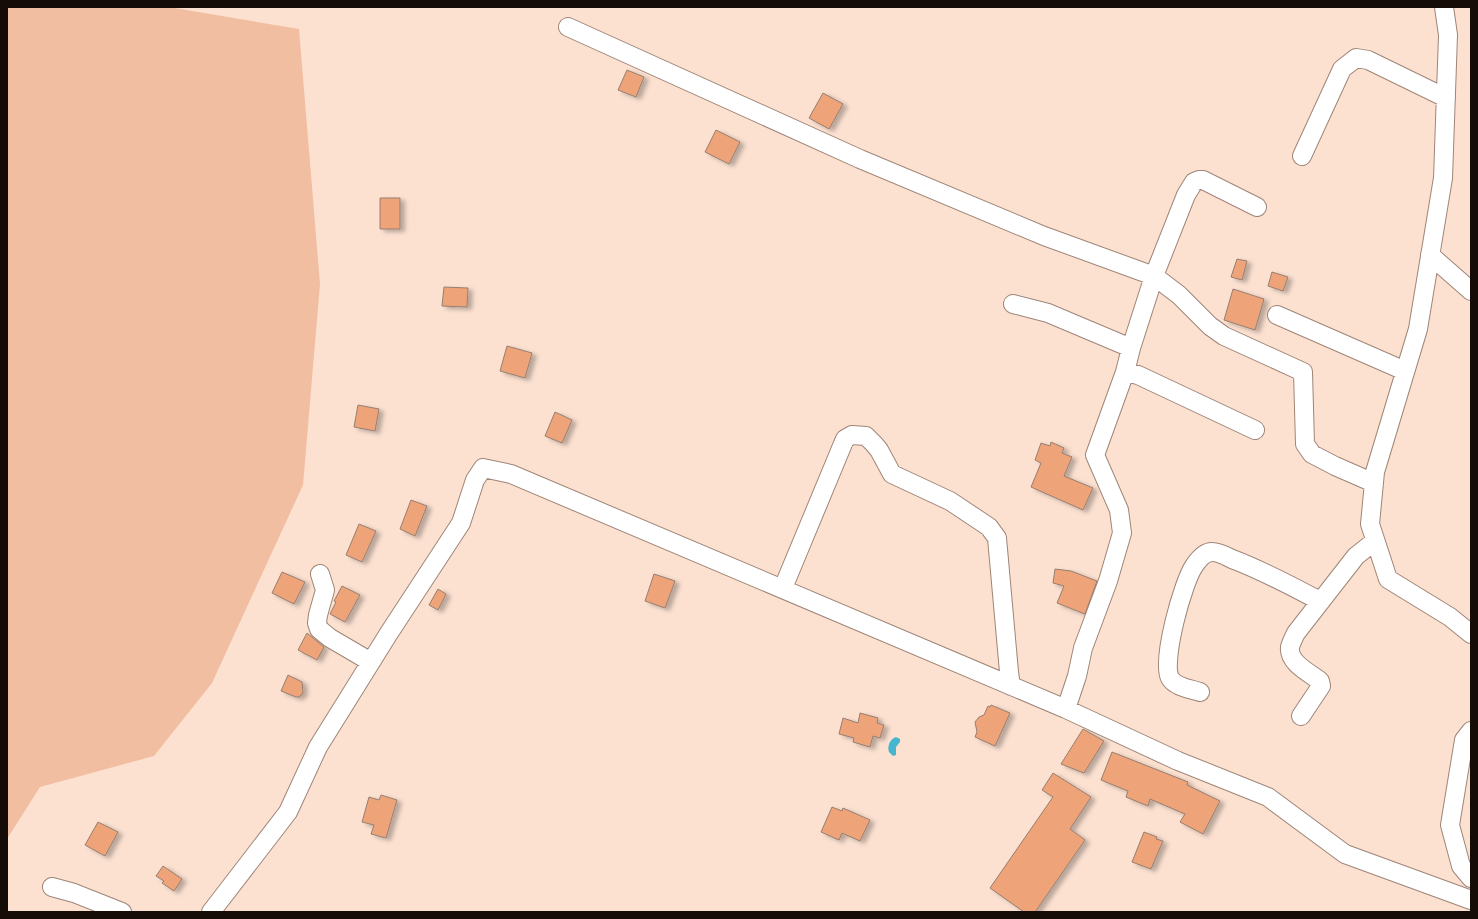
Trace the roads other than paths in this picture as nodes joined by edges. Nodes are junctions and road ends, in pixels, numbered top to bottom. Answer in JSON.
{"nodes":[{"id":1,"x":1444,"y":7,"type":"edge"},
{"id":2,"x":568,"y":27,"type":"dead end"},
{"id":3,"x":1446,"y":98,"type":"junction"},
{"id":4,"x":1302,"y":156,"type":"dead end"},
{"id":5,"x":1257,"y":207,"type":"dead end"},
{"id":6,"x":1430,"y":254,"type":"junction"},
{"id":7,"x":1154,"y":276,"type":"junction"},
{"id":8,"x":1471,"y":291,"type":"edge"},
{"id":9,"x":1013,"y":304,"type":"dead end"},
{"id":10,"x":1277,"y":315,"type":"dead end"},
{"id":11,"x":1131,"y":348,"type":"junction"},
{"id":12,"x":1405,"y":371,"type":"junction"},
{"id":13,"x":1125,"y":372,"type":"junction"},
{"id":14,"x":1255,"y":430,"type":"dead end"},
{"id":15,"x":1374,"y":483,"type":"junction"},
{"id":16,"x":1376,"y":541,"type":"junction"},
{"id":17,"x":320,"y":574,"type":"dead end"},
{"id":18,"x":783,"y":588,"type":"junction"},
{"id":19,"x":1320,"y":601,"type":"junction"},
{"id":20,"x":1468,"y":626,"type":"edge"},
{"id":21,"x":371,"y":662,"type":"junction"},
{"id":22,"x":1011,"y":686,"type":"junction"},
{"id":23,"x":1200,"y":692,"type":"dead end"},
{"id":24,"x":1066,"y":709,"type":"junction"},
{"id":25,"x":1301,"y":716,"type":"dead end"},
{"id":26,"x":1471,"y":731,"type":"edge"},
{"id":27,"x":1471,"y":878,"type":"edge"},
{"id":28,"x":52,"y":887,"type":"dead end"},
{"id":29,"x":1471,"y":900,"type":"edge"},
{"id":30,"x":122,"y":912,"type":"edge"},
{"id":31,"x":211,"y":912,"type":"edge"}],
"edges":[{"from":1,"to":3,"type":"street"},
{"from":2,"to":7,"type":"street"},
{"from":3,"to":4,"type":"street"},
{"from":3,"to":6,"type":"street"},
{"from":5,"to":7,"type":"street"},
{"from":6,"to":8,"type":"street"},
{"from":6,"to":12,"type":"street"},
{"from":7,"to":11,"type":"street"},
{"from":7,"to":15,"type":"street"},
{"from":9,"to":11,"type":"street"},
{"from":10,"to":12,"type":"street"},
{"from":11,"to":13,"type":"street"},
{"from":12,"to":15,"type":"street"},
{"from":13,"to":14,"type":"street"},
{"from":13,"to":24,"type":"street"},
{"from":15,"to":16,"type":"street"},
{"from":16,"to":19,"type":"street"},
{"from":16,"to":20,"type":"street"},
{"from":17,"to":21,"type":"street"},
{"from":18,"to":21,"type":"street"},
{"from":18,"to":22,"type":"street"},
{"from":18,"to":22,"type":"street"},
{"from":19,"to":23,"type":"street"},
{"from":19,"to":25,"type":"street"},
{"from":21,"to":31,"type":"street"},
{"from":22,"to":24,"type":"street"},
{"from":24,"to":29,"type":"street"},
{"from":26,"to":27,"type":"street"},
{"from":28,"to":30,"type":"street"}]}
